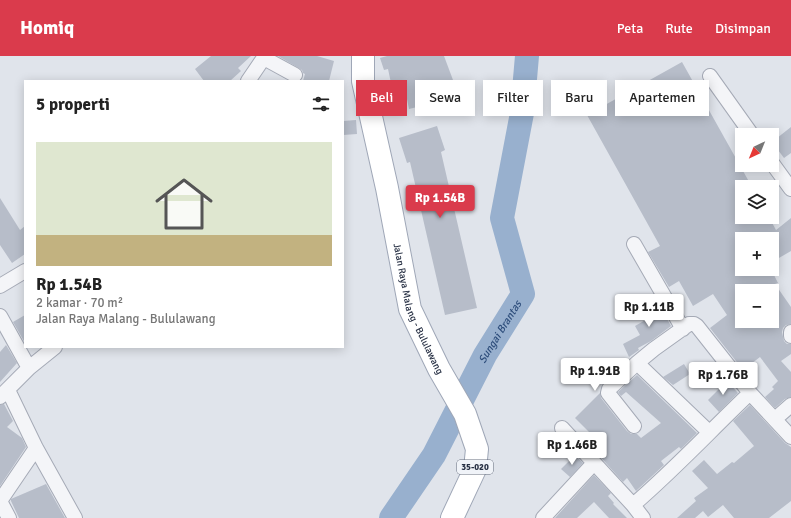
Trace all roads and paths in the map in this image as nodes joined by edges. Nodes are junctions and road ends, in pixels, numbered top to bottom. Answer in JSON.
{"nodes":[{"id":1,"x":363,"y":56,"type":"edge"},
{"id":2,"x":265,"y":57,"type":"edge"},
{"id":3,"x":296,"y":75,"type":"dead end"},
{"id":4,"x":710,"y":76,"type":"dead end"},
{"id":5,"x":249,"y":80,"type":"edge"},
{"id":6,"x":747,"y":128,"type":"edge"},
{"id":7,"x":779,"y":172,"type":"edge"},
{"id":8,"x":791,"y":189,"type":"edge"},
{"id":9,"x":634,"y":244,"type":"dead end"},
{"id":10,"x":24,"y":272,"type":"edge"},
{"id":11,"x":0,"y":286,"type":"edge"},
{"id":12,"x":0,"y":316,"type":"edge"},
{"id":13,"x":682,"y":329,"type":"junction"},
{"id":14,"x":791,"y":332,"type":"edge"},
{"id":15,"x":791,"y":336,"type":"edge"},
{"id":16,"x":54,"y":348,"type":"edge"},
{"id":17,"x":637,"y":363,"type":"junction"},
{"id":18,"x":29,"y":368,"type":"junction"},
{"id":19,"x":4,"y":393,"type":"edge"},
{"id":20,"x":750,"y":393,"type":"junction"},
{"id":21,"x":791,"y":405,"type":"edge"},
{"id":22,"x":775,"y":419,"type":"junction"},
{"id":23,"x":634,"y":426,"type":"dead end"},
{"id":24,"x":562,"y":428,"type":"dead end"},
{"id":25,"x":709,"y":432,"type":"junction"},
{"id":26,"x":791,"y":437,"type":"edge"},
{"id":27,"x":36,"y":448,"type":"junction"},
{"id":28,"x":594,"y":463,"type":"junction"},
{"id":29,"x":633,"y":505,"type":"junction"},
{"id":30,"x":9,"y":518,"type":"edge"},
{"id":31,"x":74,"y":518,"type":"edge"},
{"id":32,"x":452,"y":518,"type":"edge"},
{"id":33,"x":544,"y":518,"type":"edge"},
{"id":34,"x":643,"y":518,"type":"edge"}],
"edges":[{"from":1,"to":32,"type":"main road","name":"Jalan Raya Malang - Bululawang","number":"35-020"},
{"from":2,"to":3,"type":"street"},
{"from":2,"to":5,"type":"street"},
{"from":4,"to":6,"type":"street"},
{"from":7,"to":8,"type":"street"},
{"from":9,"to":13,"type":"street"},
{"from":10,"to":11,"type":"street"},
{"from":12,"to":18,"type":"street"},
{"from":13,"to":17,"type":"street"},
{"from":13,"to":20,"type":"street"},
{"from":14,"to":15,"type":"street"},
{"from":16,"to":18,"type":"street"},
{"from":17,"to":23,"type":"street"},
{"from":17,"to":25,"type":"street"},
{"from":18,"to":19,"type":"street"},
{"from":19,"to":27,"type":"street"},
{"from":20,"to":22,"type":"street"},
{"from":20,"to":25,"type":"street"},
{"from":21,"to":22,"type":"street"},
{"from":22,"to":26,"type":"street"},
{"from":24,"to":28,"type":"street"},
{"from":25,"to":29,"type":"street"},
{"from":27,"to":30,"type":"street"},
{"from":27,"to":31,"type":"street"},
{"from":28,"to":29,"type":"street"},
{"from":28,"to":33,"type":"street"},
{"from":29,"to":34,"type":"street"}]}
